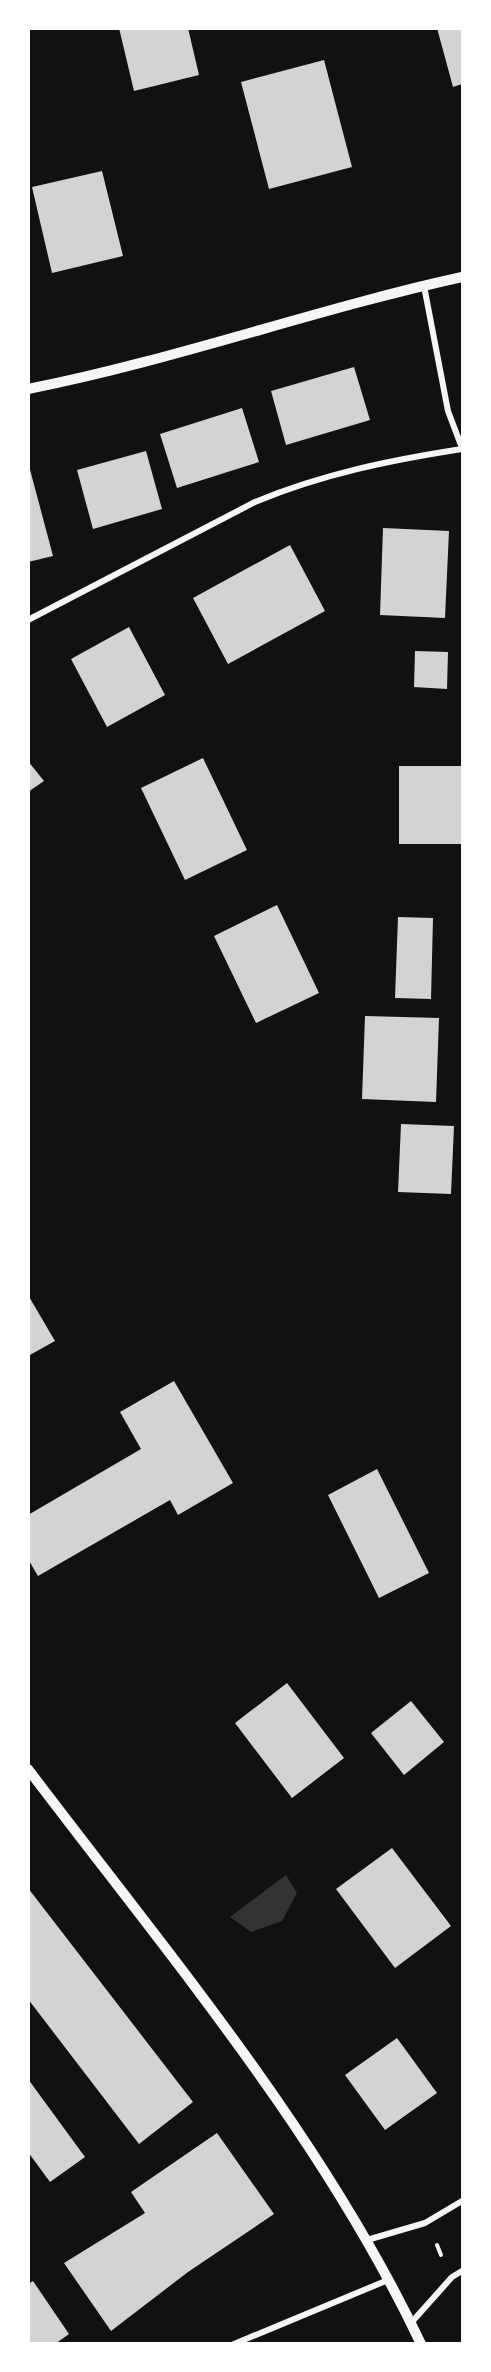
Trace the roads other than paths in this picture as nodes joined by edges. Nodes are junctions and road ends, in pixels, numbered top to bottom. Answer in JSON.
{"nodes":[{"id":1,"x":462,"y":277,"type":"edge"},
{"id":2,"x":424,"y":285,"type":"junction"},
{"id":3,"x":28,"y":389,"type":"edge"},
{"id":4,"x":462,"y":449,"type":"edge"},
{"id":5,"x":28,"y":620,"type":"edge"},
{"id":6,"x":28,"y":1769,"type":"edge"},
{"id":7,"x":462,"y":2201,"type":"edge"},
{"id":8,"x":367,"y":2240,"type":"junction"},
{"id":9,"x":462,"y":2271,"type":"edge"},
{"id":10,"x":388,"y":2280,"type":"junction"},
{"id":11,"x":411,"y":2323,"type":"junction"},
{"id":12,"x":234,"y":2343,"type":"edge"},
{"id":13,"x":421,"y":2343,"type":"edge"}],
"edges":[{"from":1,"to":2,"type":"street"},
{"from":2,"to":3,"type":"street"},
{"from":2,"to":4,"type":"street"},
{"from":4,"to":5,"type":"street"},
{"from":6,"to":8,"type":"street"},
{"from":7,"to":8,"type":"street"},
{"from":8,"to":10,"type":"street"},
{"from":9,"to":11,"type":"street"},
{"from":10,"to":11,"type":"street"},
{"from":10,"to":12,"type":"street"},
{"from":11,"to":13,"type":"street"}]}
